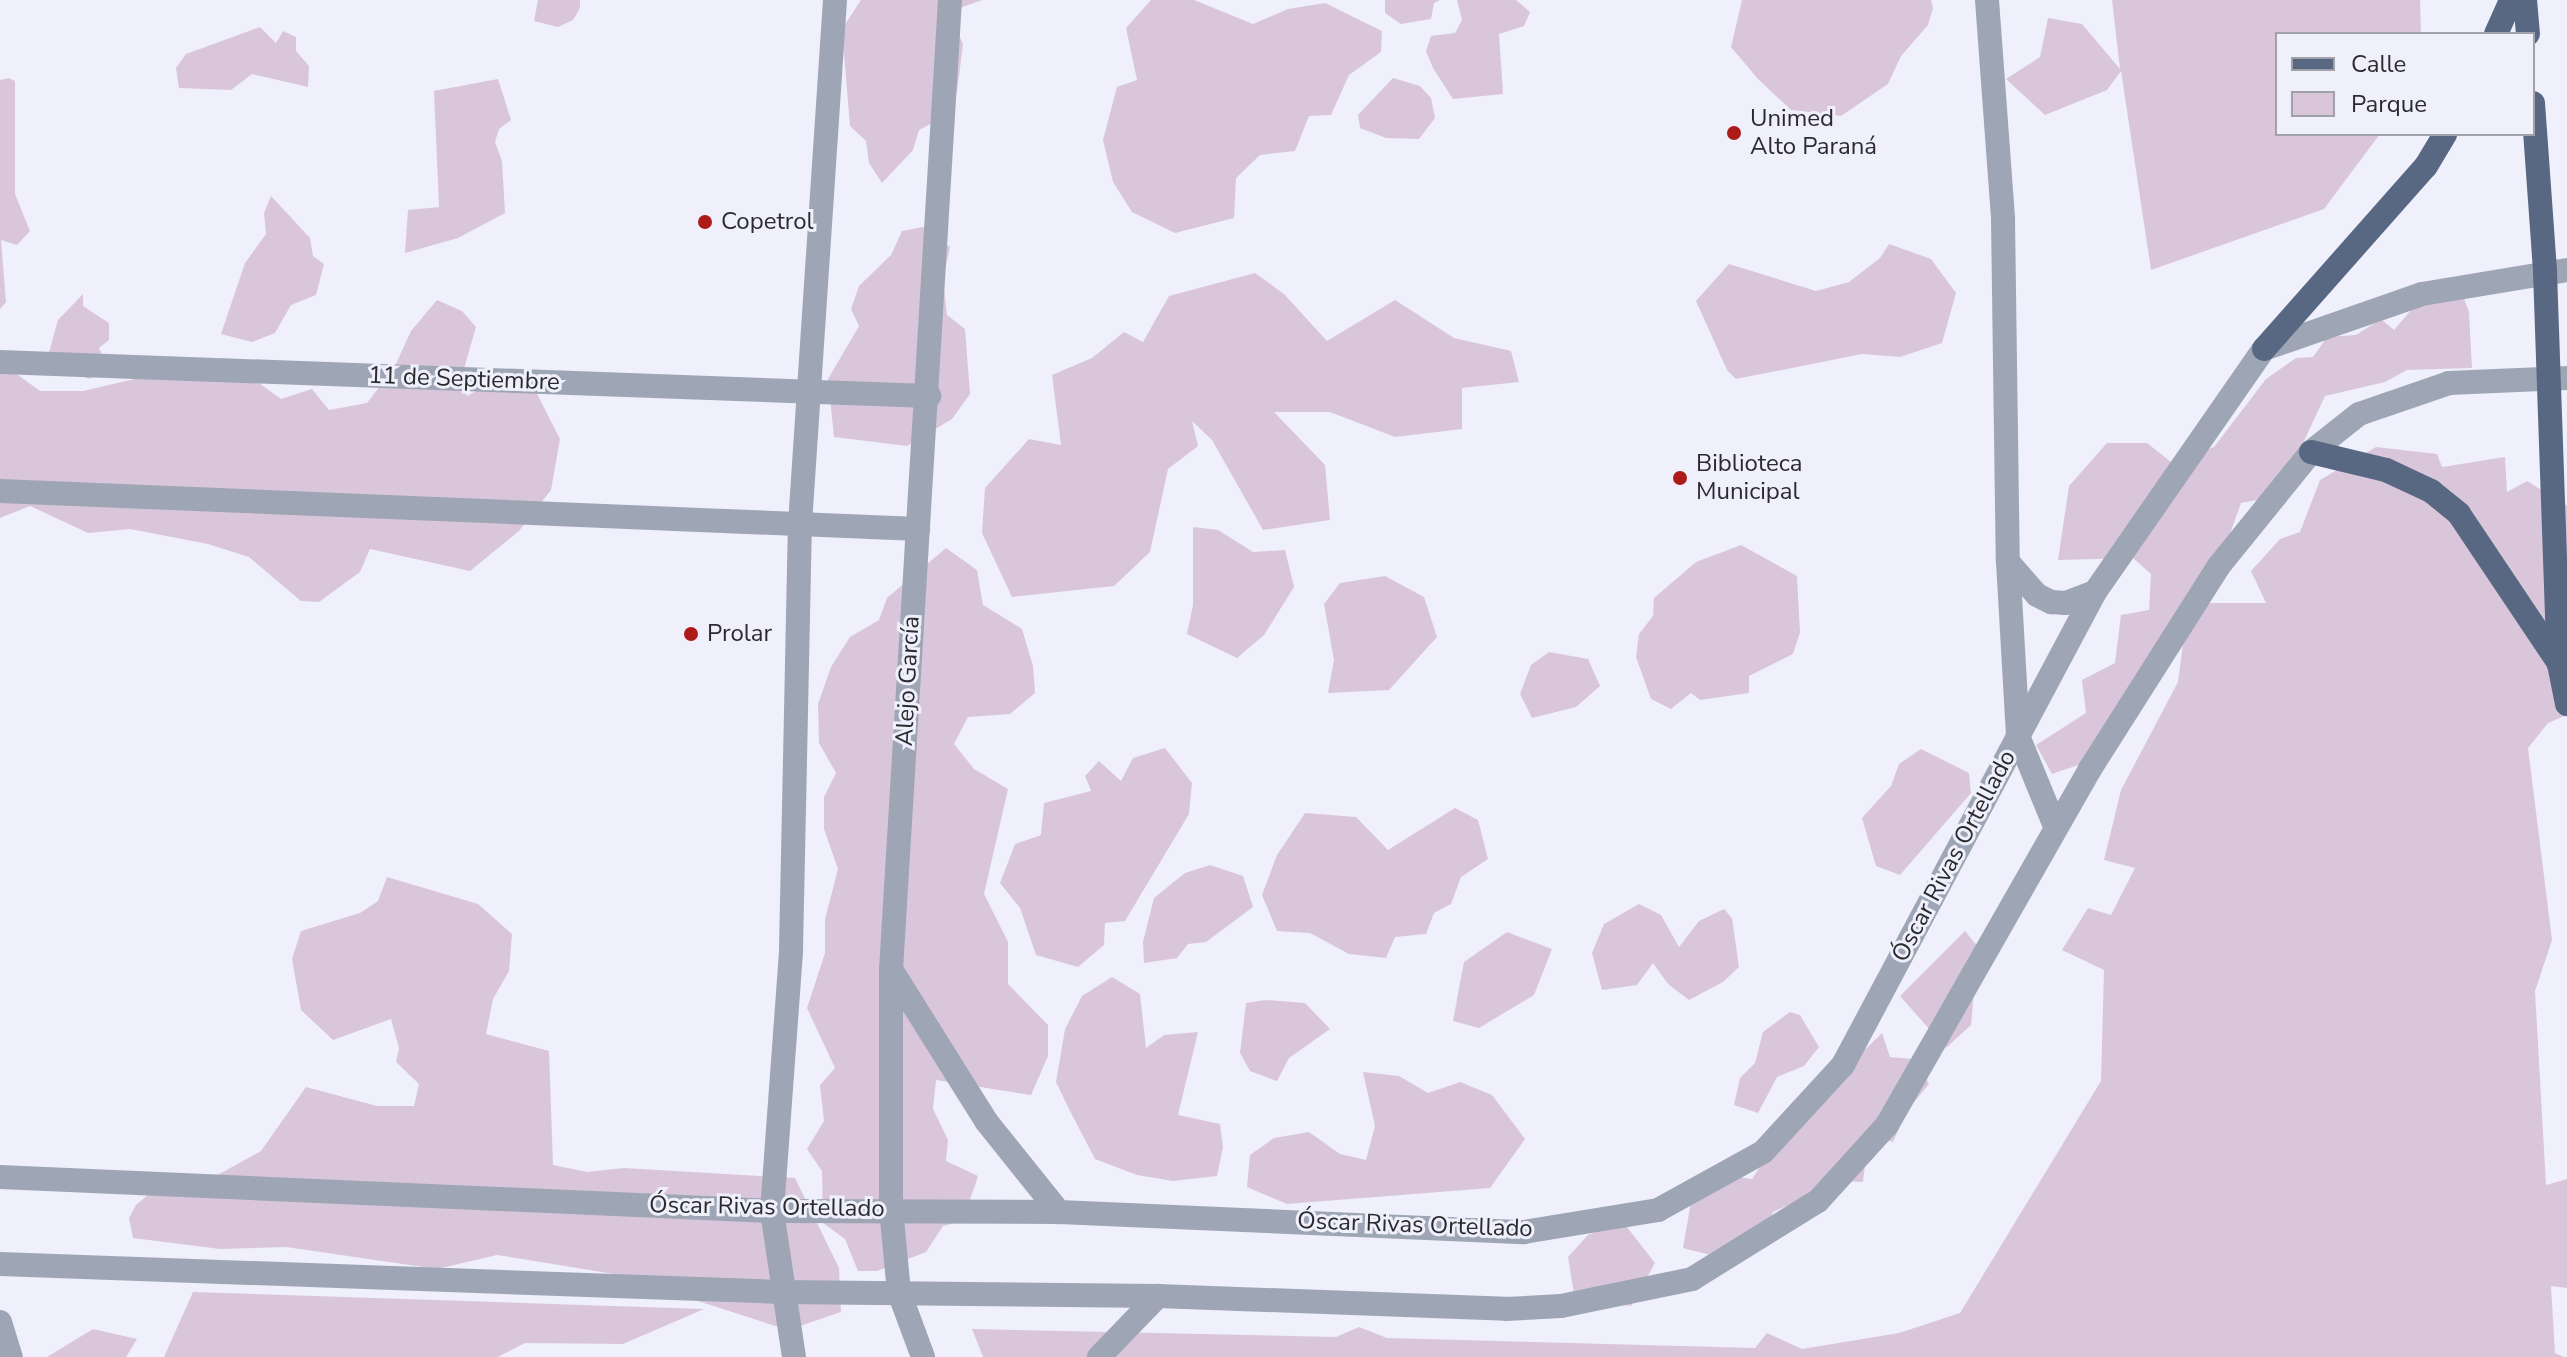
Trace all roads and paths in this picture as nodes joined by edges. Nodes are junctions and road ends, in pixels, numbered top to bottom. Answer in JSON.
{"nodes":[{"id":1,"x":835,"y":0,"type":"edge"},
{"id":2,"x":950,"y":0,"type":"edge"},
{"id":3,"x":1987,"y":0,"type":"edge"},
{"id":4,"x":2511,"y":0,"type":"edge"},
{"id":5,"x":2525,"y":0,"type":"edge"},
{"id":6,"x":2497,"y":32,"type":"edge"},
{"id":7,"x":2528,"y":32,"type":"edge"},
{"id":8,"x":2535,"y":118,"type":"edge"},
{"id":9,"x":2444,"y":136,"type":"edge"},
{"id":10,"x":2556,"y":271,"type":"edge"},
{"id":11,"x":2264,"y":349,"type":"junction"},
{"id":12,"x":0,"y":362,"type":"edge"},
{"id":13,"x":2557,"y":378,"type":"edge"},
{"id":14,"x":808,"y":391,"type":"junction"},
{"id":15,"x":929,"y":396,"type":"junction"},
{"id":16,"x":2311,"y":452,"type":"junction"},
{"id":17,"x":0,"y":491,"type":"edge"},
{"id":18,"x":800,"y":524,"type":"junction"},
{"id":19,"x":918,"y":529,"type":"junction"},
{"id":20,"x":2008,"y":562,"type":"junction"},
{"id":21,"x":2095,"y":592,"type":"junction"},
{"id":22,"x":2559,"y":664,"type":"junction"},
{"id":23,"x":2567,"y":704,"type":"edge"},
{"id":24,"x":2018,"y":736,"type":"junction"},
{"id":25,"x":2055,"y":826,"type":"junction"},
{"id":26,"x":891,"y":970,"type":"junction"},
{"id":27,"x":0,"y":1177,"type":"edge"},
{"id":28,"x":891,"y":1209,"type":"junction"},
{"id":29,"x":772,"y":1211,"type":"junction"},
{"id":30,"x":1059,"y":1212,"type":"junction"},
{"id":31,"x":0,"y":1264,"type":"edge"},
{"id":32,"x":781,"y":1292,"type":"junction"},
{"id":33,"x":899,"y":1292,"type":"junction"},
{"id":34,"x":1158,"y":1296,"type":"junction"},
{"id":35,"x":0,"y":1322,"type":"edge"},
{"id":36,"x":11,"y":1357,"type":"edge"},
{"id":37,"x":794,"y":1357,"type":"edge"},
{"id":38,"x":923,"y":1357,"type":"edge"},
{"id":39,"x":1099,"y":1357,"type":"edge"}],
"edges":[{"from":1,"to":14,"type":"street"},
{"from":2,"to":15,"type":"street","name":"Alejo García"},
{"from":3,"to":20,"type":"street"},
{"from":4,"to":6,"type":"main road"},
{"from":5,"to":7,"type":"main road"},
{"from":8,"to":10,"type":"main road"},
{"from":9,"to":11,"type":"main road"},
{"from":10,"to":11,"type":"street"},
{"from":10,"to":13,"type":"main road"},
{"from":11,"to":21,"type":"street","name":"Óscar Rivas Ortellado"},
{"from":12,"to":14,"type":"street","name":"11 de Septiembre"},
{"from":13,"to":16,"type":"street"},
{"from":13,"to":22,"type":"main road"},
{"from":14,"to":15,"type":"street","name":"11 de Septiembre"},
{"from":14,"to":18,"type":"street"},
{"from":15,"to":19,"type":"street","name":"Alejo García"},
{"from":16,"to":22,"type":"main road"},
{"from":16,"to":25,"type":"street"},
{"from":17,"to":18,"type":"street"},
{"from":18,"to":19,"type":"street"},
{"from":18,"to":29,"type":"street"},
{"from":19,"to":26,"type":"street","name":"Alejo García"},
{"from":20,"to":21,"type":"street"},
{"from":20,"to":24,"type":"street"},
{"from":21,"to":24,"type":"street","name":"Óscar Rivas Ortellado"},
{"from":22,"to":23,"type":"main road"},
{"from":24,"to":25,"type":"street"},
{"from":24,"to":30,"type":"street","name":"Óscar Rivas Ortellado"},
{"from":25,"to":34,"type":"street"},
{"from":26,"to":28,"type":"street","name":"Alejo García"},
{"from":26,"to":30,"type":"street"},
{"from":27,"to":29,"type":"street","name":"Óscar Rivas Ortellado"},
{"from":28,"to":29,"type":"street","name":"Óscar Rivas Ortellado"},
{"from":28,"to":30,"type":"street","name":"Óscar Rivas Ortellado"},
{"from":28,"to":33,"type":"street","name":"Alejo García"},
{"from":29,"to":32,"type":"street"},
{"from":31,"to":32,"type":"street"},
{"from":32,"to":33,"type":"street"},
{"from":32,"to":37,"type":"street"},
{"from":33,"to":34,"type":"street"},
{"from":33,"to":38,"type":"street","name":"Alejo García"},
{"from":34,"to":39,"type":"street"},
{"from":35,"to":36,"type":"street"}]}
